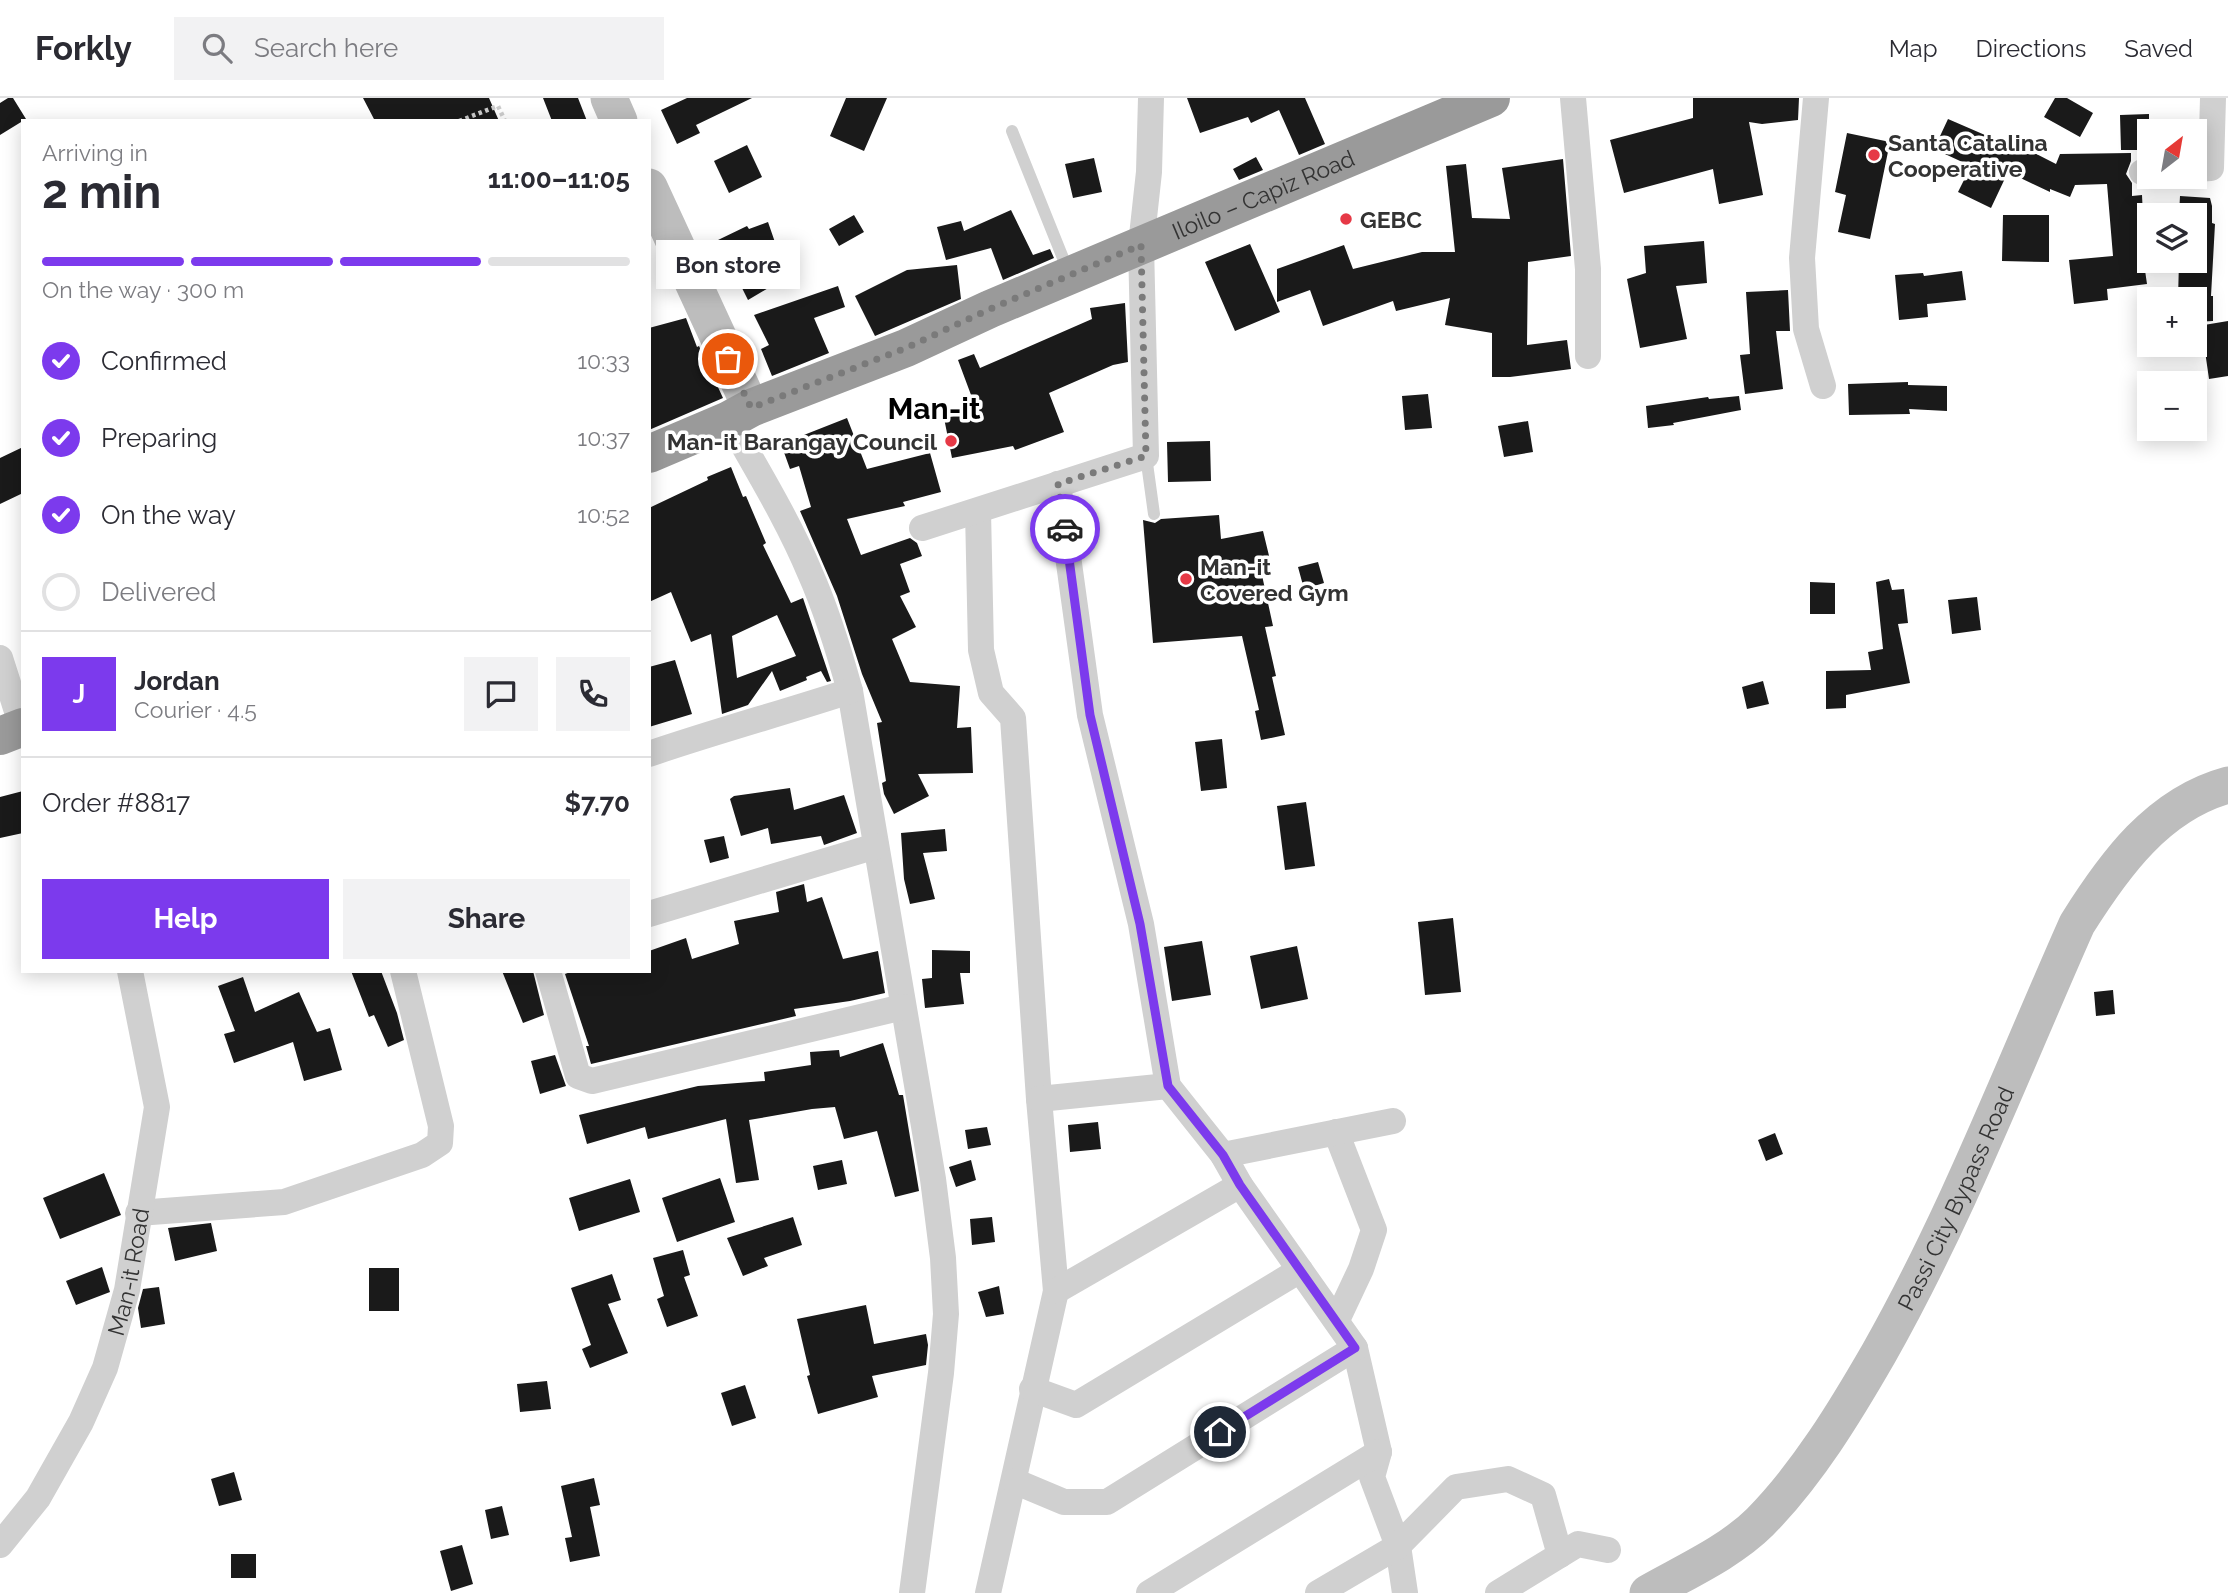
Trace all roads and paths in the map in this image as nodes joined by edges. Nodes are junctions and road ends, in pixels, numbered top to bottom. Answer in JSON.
{"nodes":[{"id":1,"x":609,"y":98,"type":"edge"},
{"id":2,"x":1151,"y":98,"type":"edge"},
{"id":3,"x":1490,"y":98,"type":"edge"},
{"id":4,"x":1573,"y":98,"type":"edge"},
{"id":5,"x":1816,"y":98,"type":"edge"},
{"id":6,"x":2213,"y":98,"type":"edge"},
{"id":7,"x":464,"y":119,"type":"edge"},
{"id":8,"x":504,"y":119,"type":"edge"},
{"id":9,"x":618,"y":119,"type":"edge"},
{"id":10,"x":1012,"y":131,"type":"dead end"},
{"id":11,"x":2207,"y":168,"type":"edge"},
{"id":12,"x":651,"y":192,"type":"edge"},
{"id":13,"x":1141,"y":245,"type":"junction"},
{"id":14,"x":1071,"y":276,"type":"junction"},
{"id":15,"x":1588,"y":356,"type":"dead end"},
{"id":16,"x":1823,"y":386,"type":"dead end"},
{"id":17,"x":740,"y":414,"type":"junction"},
{"id":18,"x":651,"y":453,"type":"edge"},
{"id":19,"x":1146,"y":456,"type":"junction"},
{"id":20,"x":1058,"y":484,"type":"junction"},
{"id":21,"x":978,"y":511,"type":"junction"},
{"id":22,"x":1154,"y":513,"type":"dead end"},
{"id":23,"x":922,"y":528,"type":"dead end"},
{"id":24,"x":0,"y":658,"type":"edge"},
{"id":25,"x":850,"y":691,"type":"junction"},
{"id":26,"x":15,"y":730,"type":"edge"},
{"id":27,"x":651,"y":753,"type":"edge"},
{"id":28,"x":2228,"y":785,"type":"edge"},
{"id":29,"x":876,"y":846,"type":"junction"},
{"id":30,"x":651,"y":913,"type":"edge"},
{"id":31,"x":130,"y":973,"type":"edge"},
{"id":32,"x":403,"y":973,"type":"edge"},
{"id":33,"x":549,"y":973,"type":"edge"},
{"id":34,"x":903,"y":1007,"type":"junction"},
{"id":35,"x":1168,"y":1086,"type":"junction"},
{"id":36,"x":1039,"y":1099,"type":"junction"},
{"id":37,"x":1393,"y":1121,"type":"dead end"},
{"id":38,"x":1336,"y":1132,"type":"junction"},
{"id":39,"x":1223,"y":1155,"type":"junction"},
{"id":40,"x":1240,"y":1185,"type":"junction"},
{"id":41,"x":138,"y":1213,"type":"junction"},
{"id":42,"x":1300,"y":1270,"type":"junction"},
{"id":43,"x":1056,"y":1290,"type":"junction"},
{"id":44,"x":1337,"y":1321,"type":"junction"},
{"id":45,"x":1355,"y":1348,"type":"junction"},
{"id":46,"x":1032,"y":1389,"type":"junction"},
{"id":47,"x":1379,"y":1452,"type":"junction"},
{"id":48,"x":1014,"y":1481,"type":"junction"},
{"id":49,"x":0,"y":1545,"type":"edge"},
{"id":50,"x":1398,"y":1546,"type":"junction"},
{"id":51,"x":1608,"y":1550,"type":"dead end"},
{"id":52,"x":1560,"y":1555,"type":"junction"},
{"id":53,"x":996,"y":1591,"type":"edge"},
{"id":54,"x":912,"y":1593,"type":"edge"},
{"id":55,"x":1149,"y":1593,"type":"edge"},
{"id":56,"x":1318,"y":1593,"type":"edge"},
{"id":57,"x":1405,"y":1593,"type":"edge"},
{"id":58,"x":1499,"y":1593,"type":"edge"},
{"id":59,"x":1648,"y":1593,"type":"edge"}],
"edges":[{"from":1,"to":9,"type":"street"},
{"from":2,"to":13,"type":"street"},
{"from":3,"to":13,"type":"highway","name":"Iloilo – Capiz Road"},
{"from":4,"to":15,"type":"street"},
{"from":5,"to":16,"type":"street"},
{"from":6,"to":11,"type":"street"},
{"from":7,"to":8,"type":"path"},
{"from":10,"to":14,"type":"lane"},
{"from":12,"to":17,"type":"street"},
{"from":13,"to":14,"type":"highway","name":"Iloilo – Capiz Road"},
{"from":13,"to":19,"type":"street"},
{"from":14,"to":17,"type":"highway","name":"Iloilo – Capiz Road"},
{"from":17,"to":18,"type":"highway","name":"Iloilo – Capiz Road"},
{"from":17,"to":25,"type":"street"},
{"from":19,"to":20,"type":"street"},
{"from":19,"to":22,"type":"lane"},
{"from":20,"to":21,"type":"street"},
{"from":20,"to":35,"type":"street"},
{"from":21,"to":23,"type":"street"},
{"from":21,"to":36,"type":"street"},
{"from":24,"to":26,"type":"street"},
{"from":25,"to":27,"type":"street"},
{"from":25,"to":29,"type":"street"},
{"from":28,"to":59,"type":"street","name":"Passi City Bypass Road"},
{"from":29,"to":30,"type":"street"},
{"from":29,"to":34,"type":"street"},
{"from":31,"to":41,"type":"street","name":"Man-it Road"},
{"from":32,"to":41,"type":"street"},
{"from":33,"to":34,"type":"street"},
{"from":34,"to":54,"type":"street"},
{"from":35,"to":36,"type":"street"},
{"from":35,"to":39,"type":"street"},
{"from":36,"to":43,"type":"street"},
{"from":37,"to":38,"type":"street"},
{"from":38,"to":39,"type":"street"},
{"from":38,"to":44,"type":"street"},
{"from":39,"to":40,"type":"street"},
{"from":40,"to":42,"type":"street"},
{"from":40,"to":43,"type":"street"},
{"from":41,"to":49,"type":"street","name":"Man-it Road"},
{"from":42,"to":44,"type":"street"},
{"from":42,"to":46,"type":"street"},
{"from":43,"to":46,"type":"street"},
{"from":44,"to":45,"type":"street"},
{"from":45,"to":47,"type":"street"},
{"from":45,"to":48,"type":"street"},
{"from":46,"to":48,"type":"street"},
{"from":47,"to":50,"type":"street"},
{"from":47,"to":55,"type":"street"},
{"from":48,"to":53,"type":"street"},
{"from":50,"to":52,"type":"street"},
{"from":50,"to":56,"type":"street"},
{"from":50,"to":57,"type":"street"},
{"from":51,"to":52,"type":"street"},
{"from":52,"to":58,"type":"street"}]}
